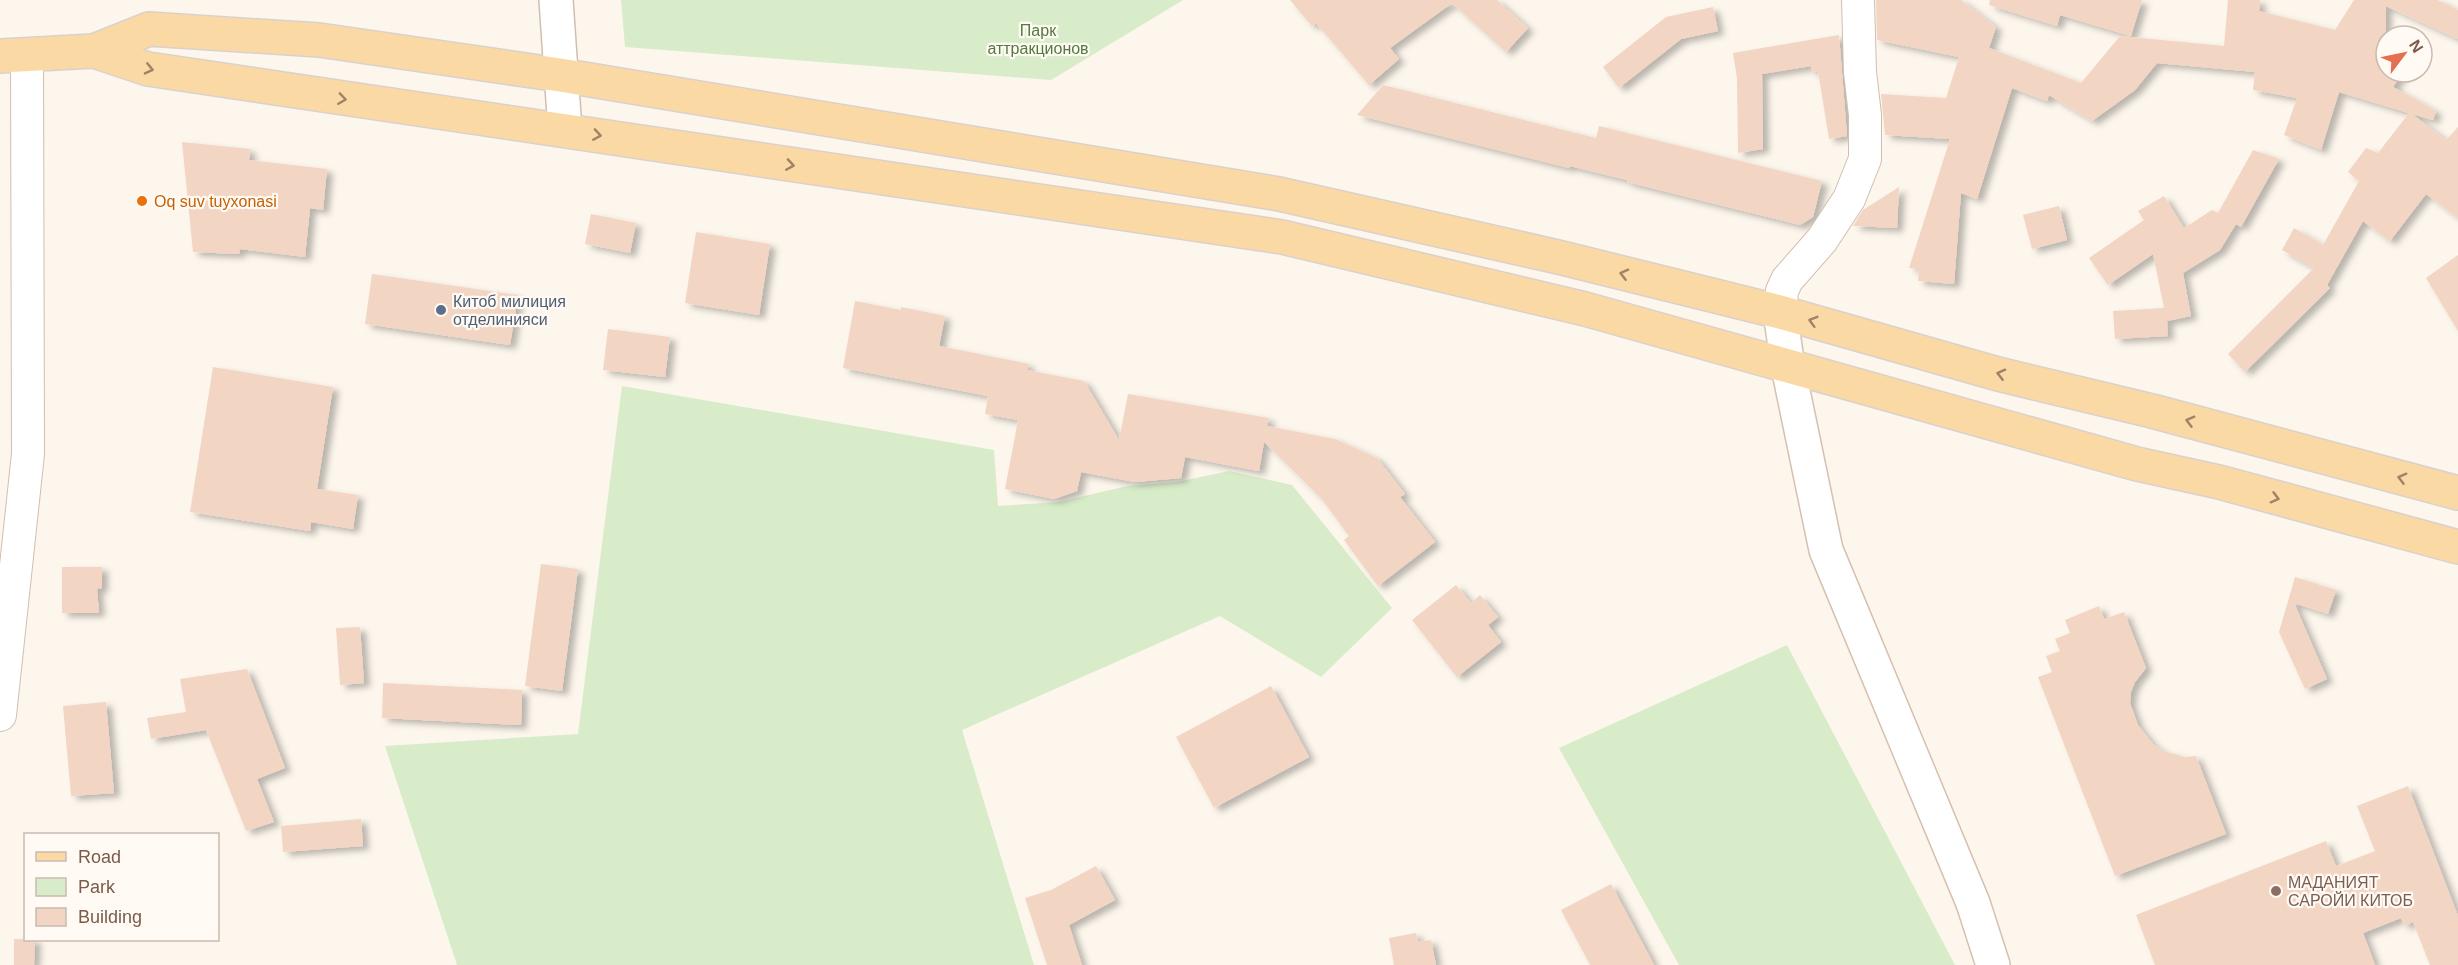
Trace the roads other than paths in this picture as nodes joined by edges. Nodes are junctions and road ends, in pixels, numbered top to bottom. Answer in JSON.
{"nodes":[{"id":1,"x":556,"y":0,"type":"edge"},
{"id":2,"x":1858,"y":0,"type":"edge"},
{"id":3,"x":94,"y":51,"type":"junction"},
{"id":4,"x":14,"y":55,"type":"edge"},
{"id":5,"x":560,"y":75,"type":"junction"},
{"id":6,"x":565,"y":130,"type":"junction"},
{"id":7,"x":1780,"y":312,"type":"junction"},
{"id":8,"x":1788,"y":367,"type":"junction"},
{"id":9,"x":2458,"y":493,"type":"edge"},
{"id":10,"x":2458,"y":547,"type":"edge"},
{"id":11,"x":0,"y":715,"type":"edge"},
{"id":12,"x":1993,"y":965,"type":"edge"}],
"edges":[{"from":1,"to":5,"type":"main road"},
{"from":2,"to":7,"type":"street"},
{"from":3,"to":4,"type":"main road"},
{"from":3,"to":5,"type":"main road"},
{"from":3,"to":6,"type":"main road","one_way":true},
{"from":4,"to":11,"type":"street"},
{"from":5,"to":6,"type":"main road"},
{"from":7,"to":5,"type":"main road","one_way":true},
{"from":6,"to":8,"type":"main road","one_way":true},
{"from":7,"to":8,"type":"main road"},
{"from":9,"to":7,"type":"main road","one_way":true},
{"from":8,"to":10,"type":"main road","one_way":true},
{"from":8,"to":12,"type":"main road"}]}
